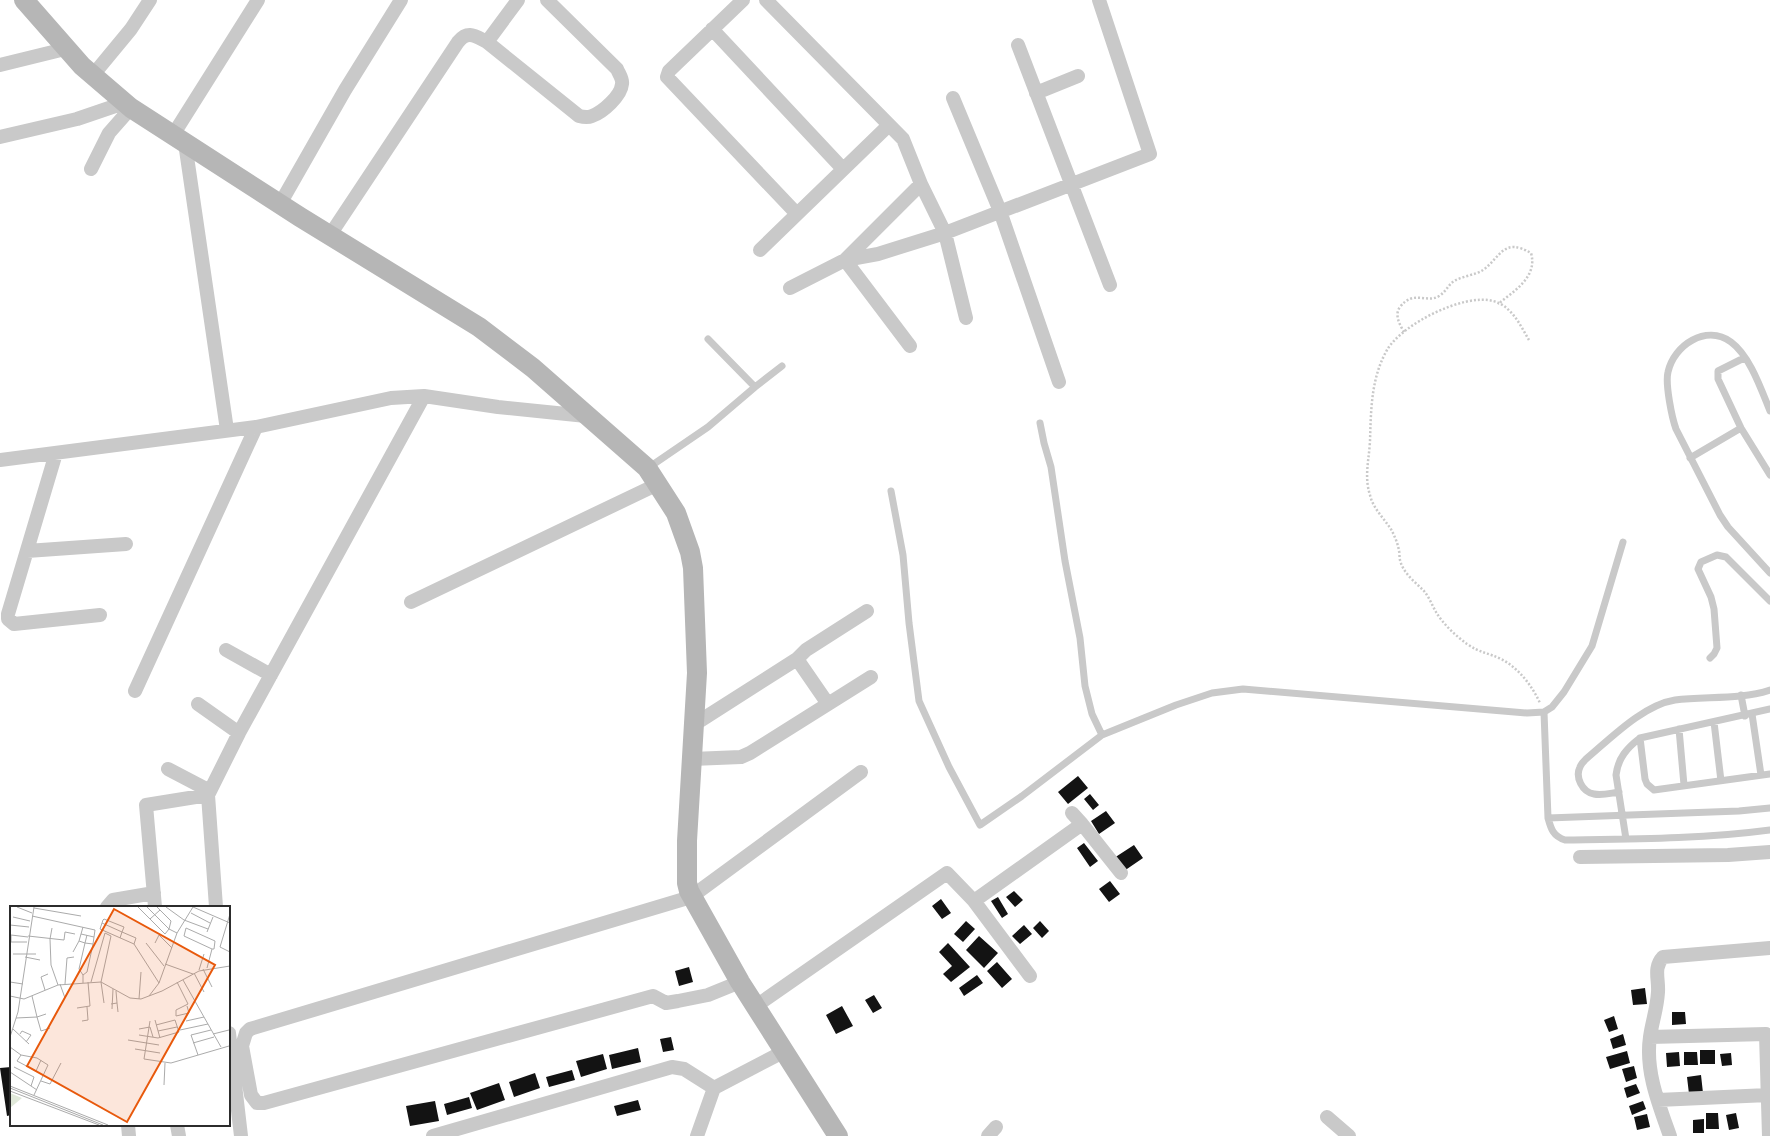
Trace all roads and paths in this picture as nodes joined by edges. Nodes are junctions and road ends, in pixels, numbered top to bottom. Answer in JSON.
{"nodes":[{"id":1,"x":24,"y":0,"type":"edge"},
{"id":2,"x":150,"y":0,"type":"edge"},
{"id":3,"x":258,"y":0,"type":"edge"},
{"id":4,"x":401,"y":0,"type":"edge"},
{"id":5,"x":518,"y":0,"type":"edge"},
{"id":6,"x":547,"y":0,"type":"edge"},
{"id":7,"x":743,"y":0,"type":"edge"},
{"id":8,"x":766,"y":0,"type":"edge"},
{"id":9,"x":1099,"y":0,"type":"edge"},
{"id":10,"x":712,"y":29,"type":"junction"},
{"id":11,"x":488,"y":42,"type":"junction"},
{"id":12,"x":1018,"y":45,"type":"dead end"},
{"id":13,"x":66,"y":48,"type":"junction"},
{"id":14,"x":0,"y":65,"type":"edge"},
{"id":15,"x":93,"y":75,"type":"junction"},
{"id":16,"x":1078,"y":76,"type":"dead end"},
{"id":17,"x":1036,"y":94,"type":"junction"},
{"id":18,"x":953,"y":98,"type":"dead end"},
{"id":19,"x":127,"y":106,"type":"junction"},
{"id":20,"x":889,"y":125,"type":"junction"},
{"id":21,"x":0,"y":137,"type":"edge"},
{"id":22,"x":179,"y":139,"type":"junction"},
{"id":23,"x":91,"y":169,"type":"dead end"},
{"id":24,"x":843,"y":169,"type":"junction"},
{"id":25,"x":921,"y":184,"type":"junction"},
{"id":26,"x":1070,"y":184,"type":"junction"},
{"id":27,"x":280,"y":204,"type":"junction"},
{"id":28,"x":1000,"y":211,"type":"junction"},
{"id":29,"x":797,"y":214,"type":"junction"},
{"id":30,"x":945,"y":233,"type":"junction"},
{"id":31,"x":330,"y":235,"type":"junction"},
{"id":32,"x":760,"y":250,"type":"dead end"},
{"id":33,"x":845,"y":260,"type":"junction"},
{"id":34,"x":1110,"y":285,"type":"dead end"},
{"id":35,"x":790,"y":288,"type":"dead end"},
{"id":36,"x":1498,"y":304,"type":"junction"},
{"id":37,"x":966,"y":318,"type":"dead end"},
{"id":38,"x":1404,"y":332,"type":"junction"},
{"id":39,"x":708,"y":339,"type":"dead end"},
{"id":40,"x":1529,"y":340,"type":"dead end"},
{"id":41,"x":910,"y":346,"type":"dead end"},
{"id":42,"x":1744,"y":358,"type":"junction"},
{"id":43,"x":782,"y":366,"type":"dead end"},
{"id":44,"x":1059,"y":382,"type":"dead end"},
{"id":45,"x":755,"y":387,"type":"junction"},
{"id":46,"x":424,"y":396,"type":"junction"},
{"id":47,"x":1770,"y":411,"type":"edge"},
{"id":48,"x":586,"y":416,"type":"junction"},
{"id":49,"x":1040,"y":423,"type":"dead end"},
{"id":50,"x":256,"y":426,"type":"junction"},
{"id":51,"x":1741,"y":428,"type":"junction"},
{"id":52,"x":227,"y":430,"type":"junction"},
{"id":53,"x":56,"y":452,"type":"junction"},
{"id":54,"x":1690,"y":458,"type":"junction"},
{"id":55,"x":0,"y":460,"type":"edge"},
{"id":56,"x":1770,"y":475,"type":"edge"},
{"id":57,"x":653,"y":476,"type":"junction"},
{"id":58,"x":891,"y":491,"type":"dead end"},
{"id":59,"x":1623,"y":542,"type":"dead end"},
{"id":60,"x":126,"y":544,"type":"dead end"},
{"id":61,"x":27,"y":551,"type":"junction"},
{"id":62,"x":1770,"y":573,"type":"edge"},
{"id":63,"x":1770,"y":601,"type":"edge"},
{"id":64,"x":411,"y":602,"type":"dead end"},
{"id":65,"x":867,"y":611,"type":"dead end"},
{"id":66,"x":100,"y":615,"type":"dead end"},
{"id":67,"x":226,"y":650,"type":"dead end"},
{"id":68,"x":1710,"y":658,"type":"dead end"},
{"id":69,"x":797,"y":659,"type":"junction"},
{"id":70,"x":271,"y":675,"type":"junction"},
{"id":71,"x":870,"y":677,"type":"dead end"},
{"id":72,"x":1770,"y":690,"type":"edge"},
{"id":73,"x":135,"y":691,"type":"dead end"},
{"id":74,"x":1742,"y":695,"type":"junction"},
{"id":75,"x":198,"y":704,"type":"dead end"},
{"id":76,"x":828,"y":704,"type":"junction"},
{"id":77,"x":1770,"y":709,"type":"edge"},
{"id":78,"x":1544,"y":712,"type":"junction"},
{"id":79,"x":1749,"y":715,"type":"junction"},
{"id":80,"x":1714,"y":722,"type":"junction"},
{"id":81,"x":695,"y":724,"type":"junction"},
{"id":82,"x":1679,"y":729,"type":"junction"},
{"id":83,"x":240,"y":733,"type":"junction"},
{"id":84,"x":1102,"y":735,"type":"junction"},
{"id":85,"x":1640,"y":738,"type":"junction"},
{"id":86,"x":692,"y":759,"type":"junction"},
{"id":87,"x":168,"y":769,"type":"dead end"},
{"id":88,"x":861,"y":772,"type":"dead end"},
{"id":89,"x":1770,"y":774,"type":"edge"},
{"id":90,"x":1761,"y":775,"type":"junction"},
{"id":91,"x":1721,"y":781,"type":"junction"},
{"id":92,"x":1684,"y":786,"type":"junction"},
{"id":93,"x":1619,"y":792,"type":"junction"},
{"id":94,"x":209,"y":793,"type":"junction"},
{"id":95,"x":1770,"y":808,"type":"edge"},
{"id":96,"x":1072,"y":813,"type":"dead end"},
{"id":97,"x":1623,"y":814,"type":"junction"},
{"id":98,"x":1548,"y":818,"type":"junction"},
{"id":99,"x":1082,"y":824,"type":"junction"},
{"id":100,"x":1770,"y":830,"type":"edge"},
{"id":101,"x":1626,"y":839,"type":"junction"},
{"id":102,"x":1770,"y":852,"type":"edge"},
{"id":103,"x":1580,"y":857,"type":"dead end"},
{"id":104,"x":1120,"y":873,"type":"dead end"},
{"id":105,"x":154,"y":893,"type":"junction"},
{"id":106,"x":691,"y":898,"type":"junction"},
{"id":107,"x":974,"y":901,"type":"junction"},
{"id":108,"x":108,"y":906,"type":"edge"},
{"id":109,"x":155,"y":906,"type":"edge"},
{"id":110,"x":216,"y":906,"type":"edge"},
{"id":111,"x":1770,"y":948,"type":"edge"},
{"id":112,"x":1030,"y":976,"type":"dead end"},
{"id":113,"x":740,"y":982,"type":"junction"},
{"id":114,"x":756,"y":1006,"type":"junction"},
{"id":115,"x":1650,"y":1037,"type":"junction"},
{"id":116,"x":230,"y":1042,"type":"edge"},
{"id":117,"x":783,"y":1052,"type":"junction"},
{"id":118,"x":714,"y":1088,"type":"junction"},
{"id":119,"x":1768,"y":1095,"type":"junction"},
{"id":120,"x":1658,"y":1100,"type":"junction"},
{"id":121,"x":1327,"y":1117,"type":"dead end"},
{"id":122,"x":128,"y":1126,"type":"edge"},
{"id":123,"x":177,"y":1126,"type":"edge"},
{"id":124,"x":129,"y":1136,"type":"edge"},
{"id":125,"x":178,"y":1136,"type":"edge"},
{"id":126,"x":241,"y":1136,"type":"edge"},
{"id":127,"x":434,"y":1136,"type":"edge"},
{"id":128,"x":697,"y":1136,"type":"edge"},
{"id":129,"x":838,"y":1136,"type":"edge"},
{"id":130,"x":1349,"y":1136,"type":"edge"},
{"id":131,"x":1670,"y":1136,"type":"edge"},
{"id":132,"x":1770,"y":1136,"type":"edge"}],
"edges":[{"from":1,"to":13,"type":"street"},
{"from":2,"to":15,"type":"street"},
{"from":3,"to":22,"type":"street"},
{"from":4,"to":27,"type":"street"},
{"from":5,"to":11,"type":"street"},
{"from":6,"to":11,"type":"street"},
{"from":7,"to":10,"type":"street"},
{"from":8,"to":20,"type":"street"},
{"from":9,"to":26,"type":"street"},
{"from":10,"to":24,"type":"street"},
{"from":10,"to":29,"type":"street"},
{"from":11,"to":31,"type":"street"},
{"from":12,"to":17,"type":"street"},
{"from":13,"to":14,"type":"street"},
{"from":13,"to":15,"type":"street"},
{"from":15,"to":19,"type":"street"},
{"from":16,"to":17,"type":"street"},
{"from":17,"to":26,"type":"street"},
{"from":18,"to":28,"type":"street"},
{"from":19,"to":21,"type":"street"},
{"from":19,"to":22,"type":"street"},
{"from":19,"to":23,"type":"street"},
{"from":20,"to":24,"type":"street"},
{"from":20,"to":25,"type":"street"},
{"from":22,"to":27,"type":"street"},
{"from":22,"to":52,"type":"street"},
{"from":24,"to":29,"type":"street"},
{"from":25,"to":30,"type":"street"},
{"from":25,"to":33,"type":"street"},
{"from":26,"to":28,"type":"street"},
{"from":26,"to":34,"type":"street"},
{"from":27,"to":31,"type":"street"},
{"from":28,"to":30,"type":"street"},
{"from":28,"to":44,"type":"street"},
{"from":29,"to":32,"type":"street"},
{"from":30,"to":33,"type":"street"},
{"from":30,"to":37,"type":"street"},
{"from":31,"to":48,"type":"street"},
{"from":33,"to":35,"type":"street"},
{"from":33,"to":41,"type":"street"},
{"from":36,"to":38,"type":"path"},
{"from":36,"to":38,"type":"path"},
{"from":36,"to":40,"type":"path"},
{"from":38,"to":78,"type":"path"},
{"from":39,"to":45,"type":"lane"},
{"from":42,"to":47,"type":"lane"},
{"from":42,"to":51,"type":"lane"},
{"from":42,"to":54,"type":"lane"},
{"from":43,"to":45,"type":"lane"},
{"from":45,"to":57,"type":"lane"},
{"from":46,"to":48,"type":"street"},
{"from":46,"to":50,"type":"street"},
{"from":46,"to":70,"type":"street"},
{"from":48,"to":57,"type":"street"},
{"from":49,"to":84,"type":"lane"},
{"from":50,"to":52,"type":"street"},
{"from":50,"to":73,"type":"street"},
{"from":51,"to":54,"type":"lane"},
{"from":51,"to":56,"type":"lane"},
{"from":52,"to":53,"type":"street"},
{"from":53,"to":55,"type":"street"},
{"from":53,"to":61,"type":"street"},
{"from":54,"to":62,"type":"lane"},
{"from":57,"to":64,"type":"street"},
{"from":57,"to":81,"type":"street"},
{"from":58,"to":84,"type":"lane"},
{"from":59,"to":78,"type":"lane"},
{"from":60,"to":61,"type":"street"},
{"from":61,"to":66,"type":"street"},
{"from":63,"to":68,"type":"lane"},
{"from":65,"to":69,"type":"street"},
{"from":67,"to":70,"type":"street"},
{"from":69,"to":76,"type":"street"},
{"from":69,"to":81,"type":"street"},
{"from":70,"to":83,"type":"street"},
{"from":71,"to":76,"type":"street"},
{"from":72,"to":74,"type":"lane"},
{"from":74,"to":79,"type":"lane"},
{"from":74,"to":93,"type":"lane"},
{"from":75,"to":83,"type":"street"},
{"from":76,"to":86,"type":"street"},
{"from":77,"to":79,"type":"lane"},
{"from":78,"to":84,"type":"lane"},
{"from":78,"to":98,"type":"lane"},
{"from":79,"to":80,"type":"lane"},
{"from":79,"to":90,"type":"lane"},
{"from":80,"to":82,"type":"lane"},
{"from":80,"to":91,"type":"lane"},
{"from":81,"to":86,"type":"street"},
{"from":82,"to":85,"type":"lane"},
{"from":82,"to":92,"type":"lane"},
{"from":83,"to":94,"type":"street"},
{"from":85,"to":92,"type":"lane"},
{"from":85,"to":93,"type":"lane"},
{"from":86,"to":106,"type":"street"},
{"from":87,"to":94,"type":"street"},
{"from":88,"to":106,"type":"street"},
{"from":89,"to":90,"type":"lane"},
{"from":90,"to":91,"type":"lane"},
{"from":91,"to":92,"type":"lane"},
{"from":93,"to":97,"type":"lane"},
{"from":94,"to":105,"type":"street"},
{"from":94,"to":110,"type":"street"},
{"from":95,"to":97,"type":"lane"},
{"from":96,"to":99,"type":"street"},
{"from":97,"to":98,"type":"lane"},
{"from":97,"to":101,"type":"lane"},
{"from":98,"to":101,"type":"lane"},
{"from":99,"to":104,"type":"street"},
{"from":99,"to":107,"type":"street"},
{"from":100,"to":101,"type":"lane"},
{"from":102,"to":103,"type":"street"},
{"from":105,"to":108,"type":"street"},
{"from":105,"to":109,"type":"street"},
{"from":106,"to":113,"type":"street"},
{"from":106,"to":113,"type":"street"},
{"from":107,"to":112,"type":"street"},
{"from":107,"to":114,"type":"street"},
{"from":111,"to":115,"type":"street"},
{"from":113,"to":114,"type":"street"},
{"from":114,"to":117,"type":"street"},
{"from":115,"to":119,"type":"street"},
{"from":115,"to":120,"type":"street"},
{"from":116,"to":126,"type":"street"},
{"from":117,"to":118,"type":"street"},
{"from":117,"to":129,"type":"street"},
{"from":118,"to":127,"type":"street"},
{"from":118,"to":128,"type":"street"},
{"from":119,"to":120,"type":"street"},
{"from":119,"to":132,"type":"street"},
{"from":120,"to":131,"type":"street"},
{"from":121,"to":130,"type":"street"},
{"from":122,"to":124,"type":"street"},
{"from":123,"to":125,"type":"street"}]}
